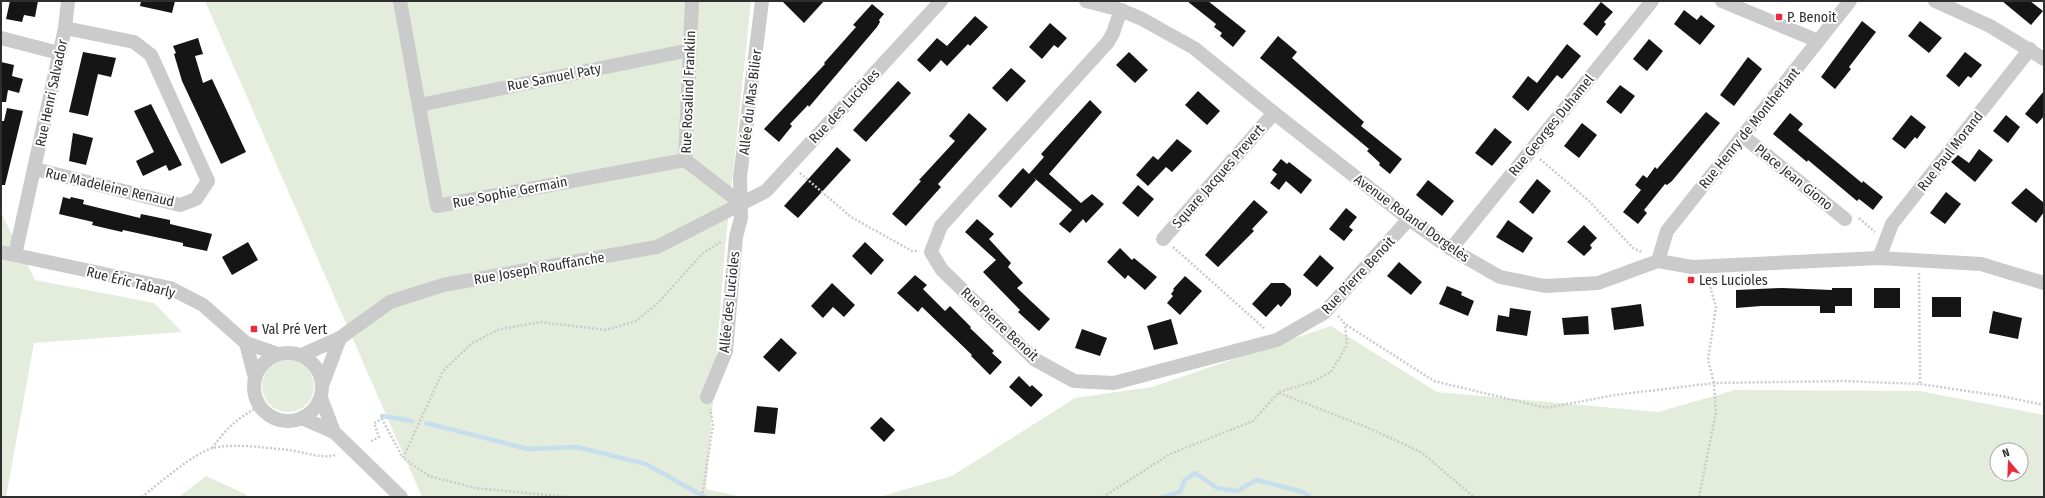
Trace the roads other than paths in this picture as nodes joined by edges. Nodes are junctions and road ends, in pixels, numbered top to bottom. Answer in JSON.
{"nodes":[{"id":1,"x":68,"y":1,"type":"edge"},
{"id":2,"x":400,"y":1,"type":"edge"},
{"id":3,"x":692,"y":1,"type":"edge"},
{"id":4,"x":762,"y":1,"type":"edge"},
{"id":5,"x":941,"y":1,"type":"edge"},
{"id":6,"x":1086,"y":1,"type":"edge"},
{"id":7,"x":1652,"y":1,"type":"edge"},
{"id":8,"x":1722,"y":1,"type":"edge"},
{"id":9,"x":1850,"y":1,"type":"edge"},
{"id":10,"x":1935,"y":1,"type":"edge"},
{"id":11,"x":1121,"y":10,"type":"junction"},
{"id":12,"x":65,"y":28,"type":"junction"},
{"id":13,"x":1,"y":38,"type":"edge"},
{"id":14,"x":1818,"y":41,"type":"junction"},
{"id":15,"x":2030,"y":48,"type":"junction"},
{"id":16,"x":690,"y":50,"type":"junction"},
{"id":17,"x":59,"y":53,"type":"junction"},
{"id":18,"x":2044,"y":59,"type":"edge"},
{"id":19,"x":419,"y":105,"type":"junction"},
{"id":20,"x":1274,"y":113,"type":"junction"},
{"id":21,"x":1743,"y":136,"type":"junction"},
{"id":22,"x":685,"y":160,"type":"junction"},
{"id":23,"x":35,"y":169,"type":"junction"},
{"id":24,"x":742,"y":204,"type":"junction"},
{"id":25,"x":1409,"y":219,"type":"junction"},
{"id":26,"x":1845,"y":219,"type":"road end"},
{"id":27,"x":1163,"y":239,"type":"road end"},
{"id":28,"x":1451,"y":249,"type":"junction"},
{"id":29,"x":8,"y":254,"type":"edge"},
{"id":30,"x":1879,"y":258,"type":"junction"},
{"id":31,"x":1658,"y":260,"type":"junction"},
{"id":32,"x":2044,"y":283,"type":"edge"},
{"id":33,"x":340,"y":338,"type":"junction"},
{"id":34,"x":246,"y":343,"type":"junction"},
{"id":35,"x":278,"y":354,"type":"junction"},
{"id":36,"x":302,"y":355,"type":"junction"},
{"id":37,"x":255,"y":378,"type":"junction"},
{"id":38,"x":323,"y":383,"type":"junction"},
{"id":39,"x":707,"y":397,"type":"road end"},
{"id":40,"x":321,"y":398,"type":"junction"},
{"id":41,"x":302,"y":418,"type":"junction"},
{"id":42,"x":334,"y":432,"type":"junction"},
{"id":43,"x":401,"y":497,"type":"edge"}],
"edges":[{"from":1,"to":12,"type":"street","name":"Rue Henri Salvador"},
{"from":2,"to":19,"type":"street"},
{"from":3,"to":16,"type":"street","name":"Rue Rosalind Franklin"},
{"from":4,"to":24,"type":"street","name":"Allée du Mas Bilier"},
{"from":5,"to":24,"type":"street","name":"Rue des Lucioles"},
{"from":6,"to":11,"type":"street","name":"Avenue Roland Dorgelès"},
{"from":7,"to":28,"type":"street","name":"Rue Georges Duhamel"},
{"from":8,"to":14,"type":"street"},
{"from":9,"to":14,"type":"street","name":"Rue Henry de Montherlant"},
{"from":10,"to":15,"type":"street"},
{"from":11,"to":20,"type":"street","name":"Avenue Roland Dorgelès"},
{"from":11,"to":25,"type":"street","name":"Rue Pierre Benoit"},
{"from":12,"to":17,"type":"street","name":"Rue Henri Salvador"},
{"from":12,"to":23,"type":"street","name":"Rue Madeleine Renaud"},
{"from":13,"to":17,"type":"street"},
{"from":14,"to":21,"type":"street","name":"Rue Henry de Montherlant"},
{"from":15,"to":18,"type":"street"},
{"from":15,"to":30,"type":"street","name":"Rue Paul Morand"},
{"from":16,"to":19,"type":"street","name":"Rue Samuel Paty"},
{"from":16,"to":22,"type":"street","name":"Rue Rosalind Franklin"},
{"from":17,"to":23,"type":"street","name":"Rue Henri Salvador"},
{"from":19,"to":22,"type":"street","name":"Rue Sophie Germain"},
{"from":20,"to":25,"type":"street","name":"Avenue Roland Dorgelès"},
{"from":20,"to":27,"type":"street","name":"Square Jacques Prevert"},
{"from":21,"to":26,"type":"street","name":"Place Jean Giono"},
{"from":21,"to":31,"type":"street","name":"Rue Henry de Montherlant"},
{"from":22,"to":24,"type":"street","name":"Rue Rosalind Franklin"},
{"from":23,"to":29,"type":"street","name":"Rue Henri Salvador"},
{"from":24,"to":33,"type":"street","name":"Rue Joseph Rouffanche"},
{"from":24,"to":39,"type":"street","name":"Allée des Lucioles"},
{"from":25,"to":28,"type":"street","name":"Avenue Roland Dorgelès"},
{"from":28,"to":31,"type":"street","name":"Avenue Roland Dorgelès"},
{"from":29,"to":34,"type":"street","name":"Rue Éric Tabarly"},
{"from":30,"to":31,"type":"street"},
{"from":30,"to":32,"type":"street"},
{"from":33,"to":36,"type":"street"},
{"from":33,"to":38,"type":"street"},
{"from":34,"to":35,"type":"street","name":"Rue Éric Tabarly"},
{"from":34,"to":37,"type":"street"},
{"from":35,"to":36,"type":"street"},
{"from":35,"to":37,"type":"street"},
{"from":36,"to":38,"type":"street"},
{"from":37,"to":41,"type":"street"},
{"from":38,"to":40,"type":"street"},
{"from":40,"to":41,"type":"street"},
{"from":40,"to":42,"type":"street"},
{"from":41,"to":42,"type":"street"},
{"from":42,"to":43,"type":"street"}]}
